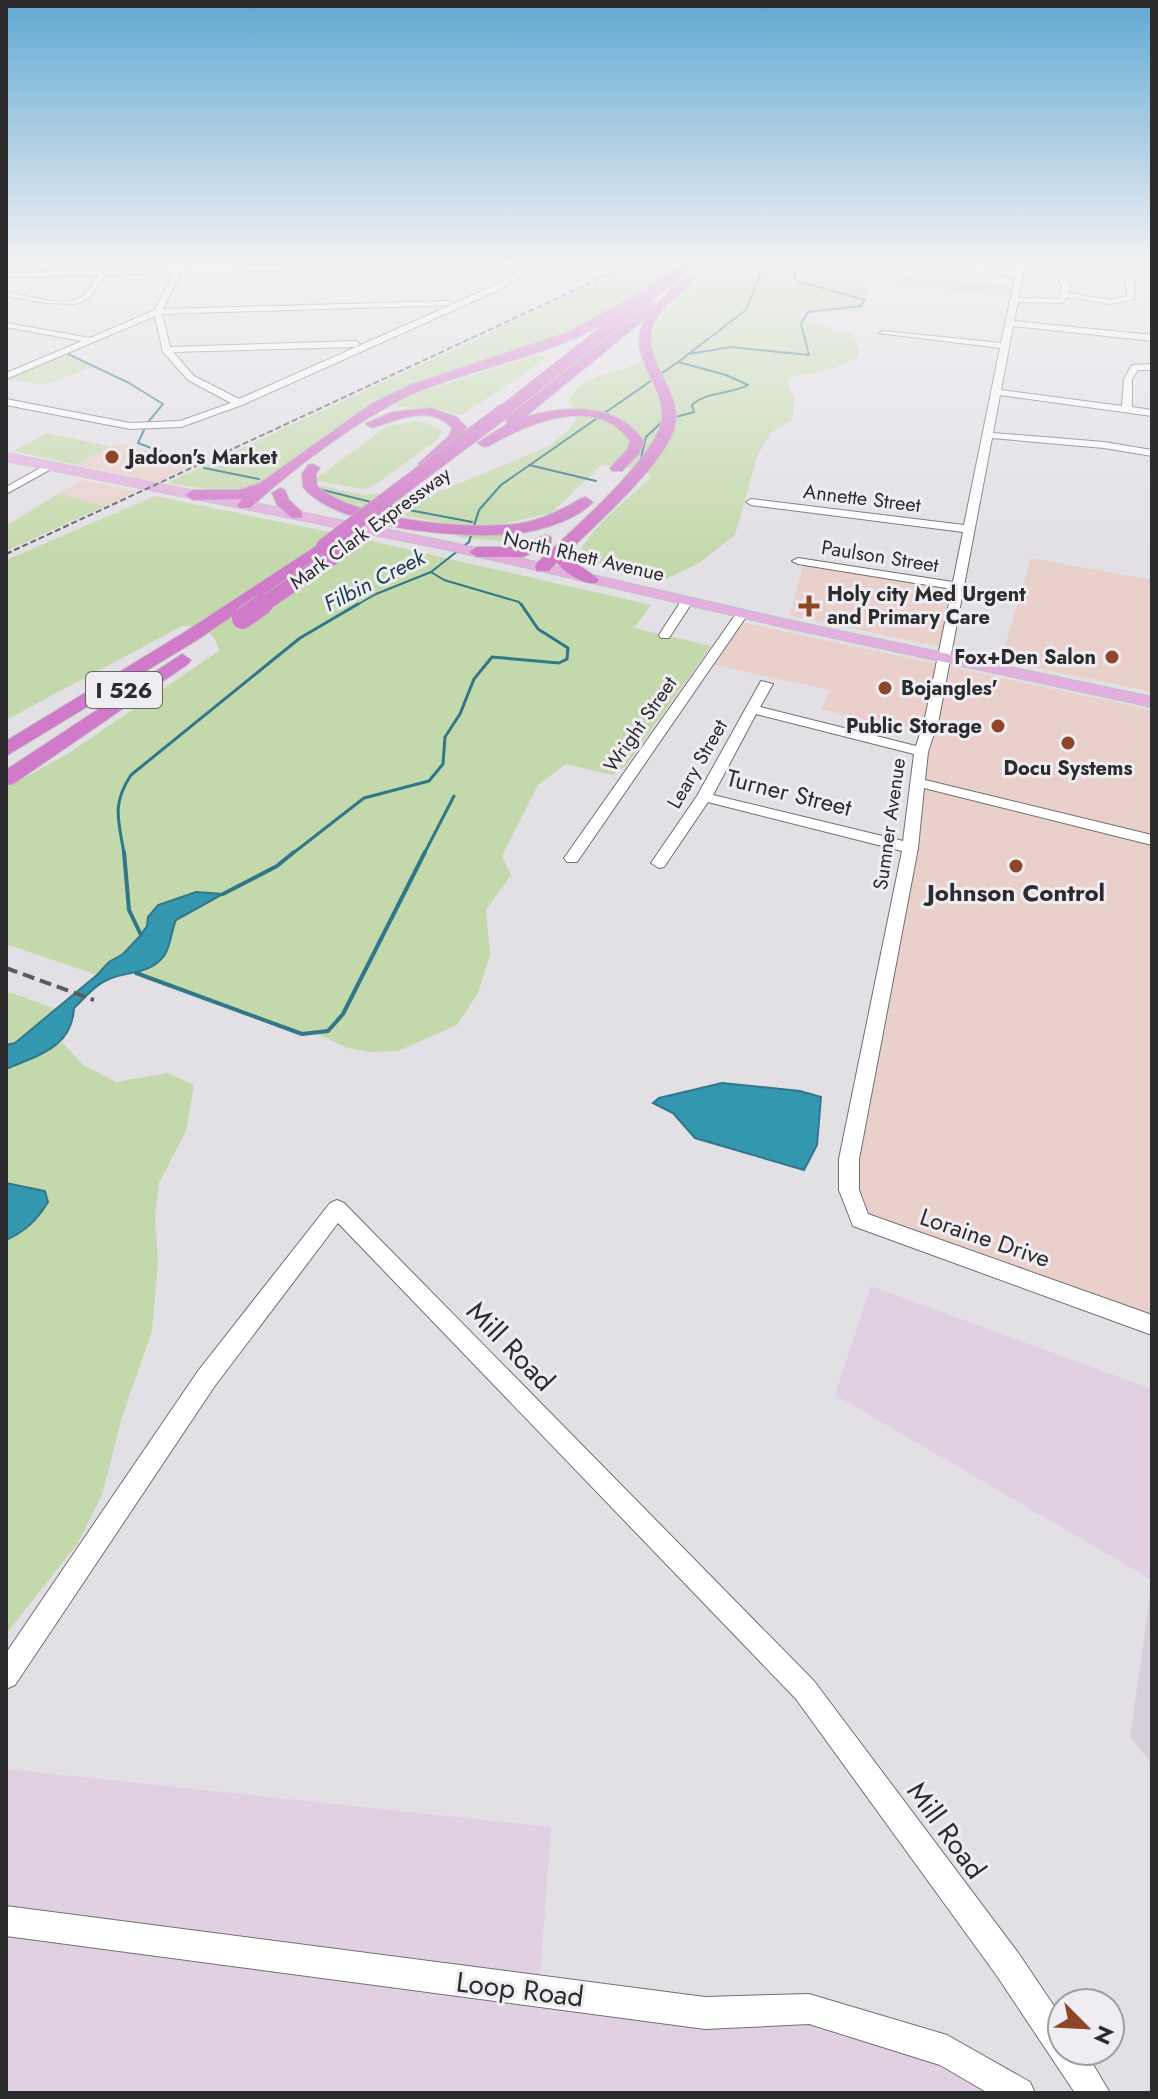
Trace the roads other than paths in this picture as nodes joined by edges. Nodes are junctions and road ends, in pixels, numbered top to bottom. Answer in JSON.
{"nodes":[{"id":1,"x":48,"y":358,"type":"edge"},
{"id":2,"x":173,"y":358,"type":"edge"},
{"id":3,"x":337,"y":358,"type":"edge"},
{"id":4,"x":504,"y":358,"type":"edge"},
{"id":5,"x":569,"y":358,"type":"edge"},
{"id":6,"x":587,"y":358,"type":"edge"},
{"id":7,"x":649,"y":358,"type":"edge"},
{"id":8,"x":1004,"y":358,"type":"edge"},
{"id":9,"x":6,"y":360,"type":"edge"},
{"id":10,"x":32,"y":365,"type":"junction"},
{"id":11,"x":43,"y":367,"type":"dead end"},
{"id":12,"x":1152,"y":367,"type":"edge"},
{"id":13,"x":6,"y":376,"type":"edge"},
{"id":14,"x":997,"y":392,"type":"junction"},
{"id":15,"x":6,"y":402,"type":"edge"},
{"id":16,"x":239,"y":403,"type":"junction"},
{"id":17,"x":1127,"y":408,"type":"junction"},
{"id":18,"x":1152,"y":413,"type":"edge"},
{"id":19,"x":988,"y":435,"type":"junction"},
{"id":20,"x":346,"y":436,"type":"junction"},
{"id":21,"x":484,"y":443,"type":"junction"},
{"id":22,"x":1152,"y":453,"type":"edge"},
{"id":23,"x":6,"y":457,"type":"edge"},
{"id":24,"x":49,"y":466,"type":"junction"},
{"id":25,"x":313,"y":468,"type":"junction"},
{"id":26,"x":599,"y":487,"type":"junction"},
{"id":27,"x":272,"y":490,"type":"junction"},
{"id":28,"x":6,"y":491,"type":"edge"},
{"id":29,"x":193,"y":495,"type":"junction"},
{"id":30,"x":751,"y":502,"type":"dead end"},
{"id":31,"x":252,"y":507,"type":"junction"},
{"id":32,"x":372,"y":511,"type":"junction"},
{"id":33,"x":297,"y":515,"type":"junction"},
{"id":34,"x":969,"y":529,"type":"junction"},
{"id":35,"x":545,"y":540,"type":"junction"},
{"id":36,"x":562,"y":549,"type":"junction"},
{"id":37,"x":477,"y":552,"type":"junction"},
{"id":38,"x":798,"y":561,"type":"dead end"},
{"id":39,"x":524,"y":563,"type":"junction"},
{"id":40,"x":543,"y":567,"type":"junction"},
{"id":41,"x":591,"y":579,"type":"junction"},
{"id":42,"x":957,"y":586,"type":"junction"},
{"id":43,"x":687,"y":601,"type":"junction"},
{"id":44,"x":742,"y":614,"type":"junction"},
{"id":45,"x":242,"y":619,"type":"junction"},
{"id":46,"x":665,"y":635,"type":"dead end"},
{"id":47,"x":191,"y":636,"type":"junction"},
{"id":48,"x":944,"y":657,"type":"junction"},
{"id":49,"x":766,"y":684,"type":"dead end"},
{"id":50,"x":1152,"y":702,"type":"edge"},
{"id":51,"x":751,"y":709,"type":"junction"},
{"id":52,"x":6,"y":732,"type":"edge"},
{"id":53,"x":6,"y":750,"type":"edge"},
{"id":54,"x":921,"y":752,"type":"junction"},
{"id":55,"x":6,"y":763,"type":"edge"},
{"id":56,"x":6,"y":779,"type":"edge"},
{"id":57,"x":920,"y":783,"type":"junction"},
{"id":58,"x":704,"y":797,"type":"junction"},
{"id":59,"x":1152,"y":840,"type":"edge"},
{"id":60,"x":910,"y":848,"type":"junction"},
{"id":61,"x":572,"y":858,"type":"dead end"},
{"id":62,"x":659,"y":863,"type":"dead end"},
{"id":63,"x":849,"y":1159,"type":"joint"},
{"id":64,"x":1152,"y":1325,"type":"edge"},
{"id":65,"x":6,"y":1676,"type":"edge"},
{"id":66,"x":6,"y":1921,"type":"edge"},
{"id":67,"x":1046,"y":2022,"type":"edge"},
{"id":68,"x":1077,"y":2067,"type":"edge"},
{"id":69,"x":1019,"y":2093,"type":"edge"},
{"id":70,"x":1094,"y":2093,"type":"edge"}],
"edges":[{"from":1,"to":10,"type":"street"},
{"from":2,"to":16,"type":"street"},
{"from":3,"to":16,"type":"street"},
{"from":4,"to":20,"type":"highway","bridge":true},
{"from":5,"to":32,"type":"highway","name":"Mark Clark Expressway","number":"I 526","bridge":true},
{"from":6,"to":21,"type":"highway","name":"Mark Clark Expressway","number":"I 526"},
{"from":7,"to":36,"type":"highway"},
{"from":8,"to":14,"type":"street","name":"Sumner Avenue"},
{"from":9,"to":10,"type":"street"},
{"from":10,"to":11,"type":"street"},
{"from":10,"to":13,"type":"street"},
{"from":12,"to":17,"type":"street"},
{"from":14,"to":17,"type":"street"},
{"from":14,"to":19,"type":"street","name":"Sumner Avenue"},
{"from":15,"to":16,"type":"street"},
{"from":17,"to":18,"type":"street"},
{"from":19,"to":22,"type":"street"},
{"from":19,"to":34,"type":"street","name":"Sumner Avenue"},
{"from":20,"to":25,"type":"highway"},
{"from":20,"to":27,"type":"highway"},
{"from":20,"to":32,"type":"highway","bridge":true},
{"from":21,"to":26,"type":"highway"},
{"from":21,"to":45,"type":"highway","name":"Mark Clark Expressway","number":"I 526","bridge":true},
{"from":23,"to":24,"type":"main road","name":"North Rhett Avenue"},
{"from":24,"to":28,"type":"street"},
{"from":24,"to":29,"type":"main road","name":"North Rhett Avenue"},
{"from":25,"to":26,"type":"highway"},
{"from":25,"to":27,"type":"highway"},
{"from":26,"to":35,"type":"highway"},
{"from":27,"to":29,"type":"highway"},
{"from":27,"to":31,"type":"highway"},
{"from":27,"to":33,"type":"highway"},
{"from":29,"to":31,"type":"main road","name":"North Rhett Avenue"},
{"from":30,"to":34,"type":"street","name":"Annette Street"},
{"from":31,"to":33,"type":"main road","name":"North Rhett Avenue"},
{"from":32,"to":47,"type":"highway","name":"Mark Clark Expressway","number":"I 526","bridge":true},
{"from":33,"to":37,"type":"main road","name":"North Rhett Avenue"},
{"from":34,"to":42,"type":"street","name":"Sumner Avenue"},
{"from":35,"to":37,"type":"highway"},
{"from":35,"to":39,"type":"highway"},
{"from":36,"to":40,"type":"highway"},
{"from":36,"to":41,"type":"highway"},
{"from":37,"to":39,"type":"main road","name":"North Rhett Avenue"},
{"from":38,"to":42,"type":"street","name":"Paulson Street"},
{"from":39,"to":40,"type":"main road","name":"North Rhett Avenue"},
{"from":40,"to":41,"type":"main road","name":"North Rhett Avenue"},
{"from":41,"to":43,"type":"main road","name":"North Rhett Avenue"},
{"from":42,"to":48,"type":"street","name":"Sumner Avenue"},
{"from":43,"to":44,"type":"main road","name":"North Rhett Avenue"},
{"from":43,"to":46,"type":"street"},
{"from":44,"to":48,"type":"main road","name":"North Rhett Avenue"},
{"from":44,"to":61,"type":"street","name":"Wright Street"},
{"from":45,"to":55,"type":"highway","name":"Mark Clark Expressway","number":"I 526"},
{"from":45,"to":56,"type":"highway"},
{"from":47,"to":52,"type":"highway"},
{"from":47,"to":53,"type":"highway","name":"Mark Clark Expressway","number":"I 526"},
{"from":48,"to":50,"type":"main road","name":"North Rhett Avenue"},
{"from":48,"to":54,"type":"street","name":"Sumner Avenue"},
{"from":49,"to":51,"type":"street","name":"Leary Street"},
{"from":51,"to":54,"type":"street"},
{"from":51,"to":58,"type":"street","name":"Leary Street"},
{"from":54,"to":57,"type":"street","name":"Sumner Avenue"},
{"from":57,"to":59,"type":"street"},
{"from":57,"to":60,"type":"street","name":"Sumner Avenue"},
{"from":58,"to":60,"type":"street","name":"Turner Street"},
{"from":58,"to":62,"type":"street","name":"Leary Street"},
{"from":60,"to":63,"type":"street","name":"Sumner Avenue"},
{"from":63,"to":64,"type":"street","name":"Loraine Drive"},
{"from":65,"to":67,"type":"street","name":"Mill Road"},
{"from":66,"to":69,"type":"street","name":"Loop Road"},
{"from":68,"to":70,"type":"street"}]}
